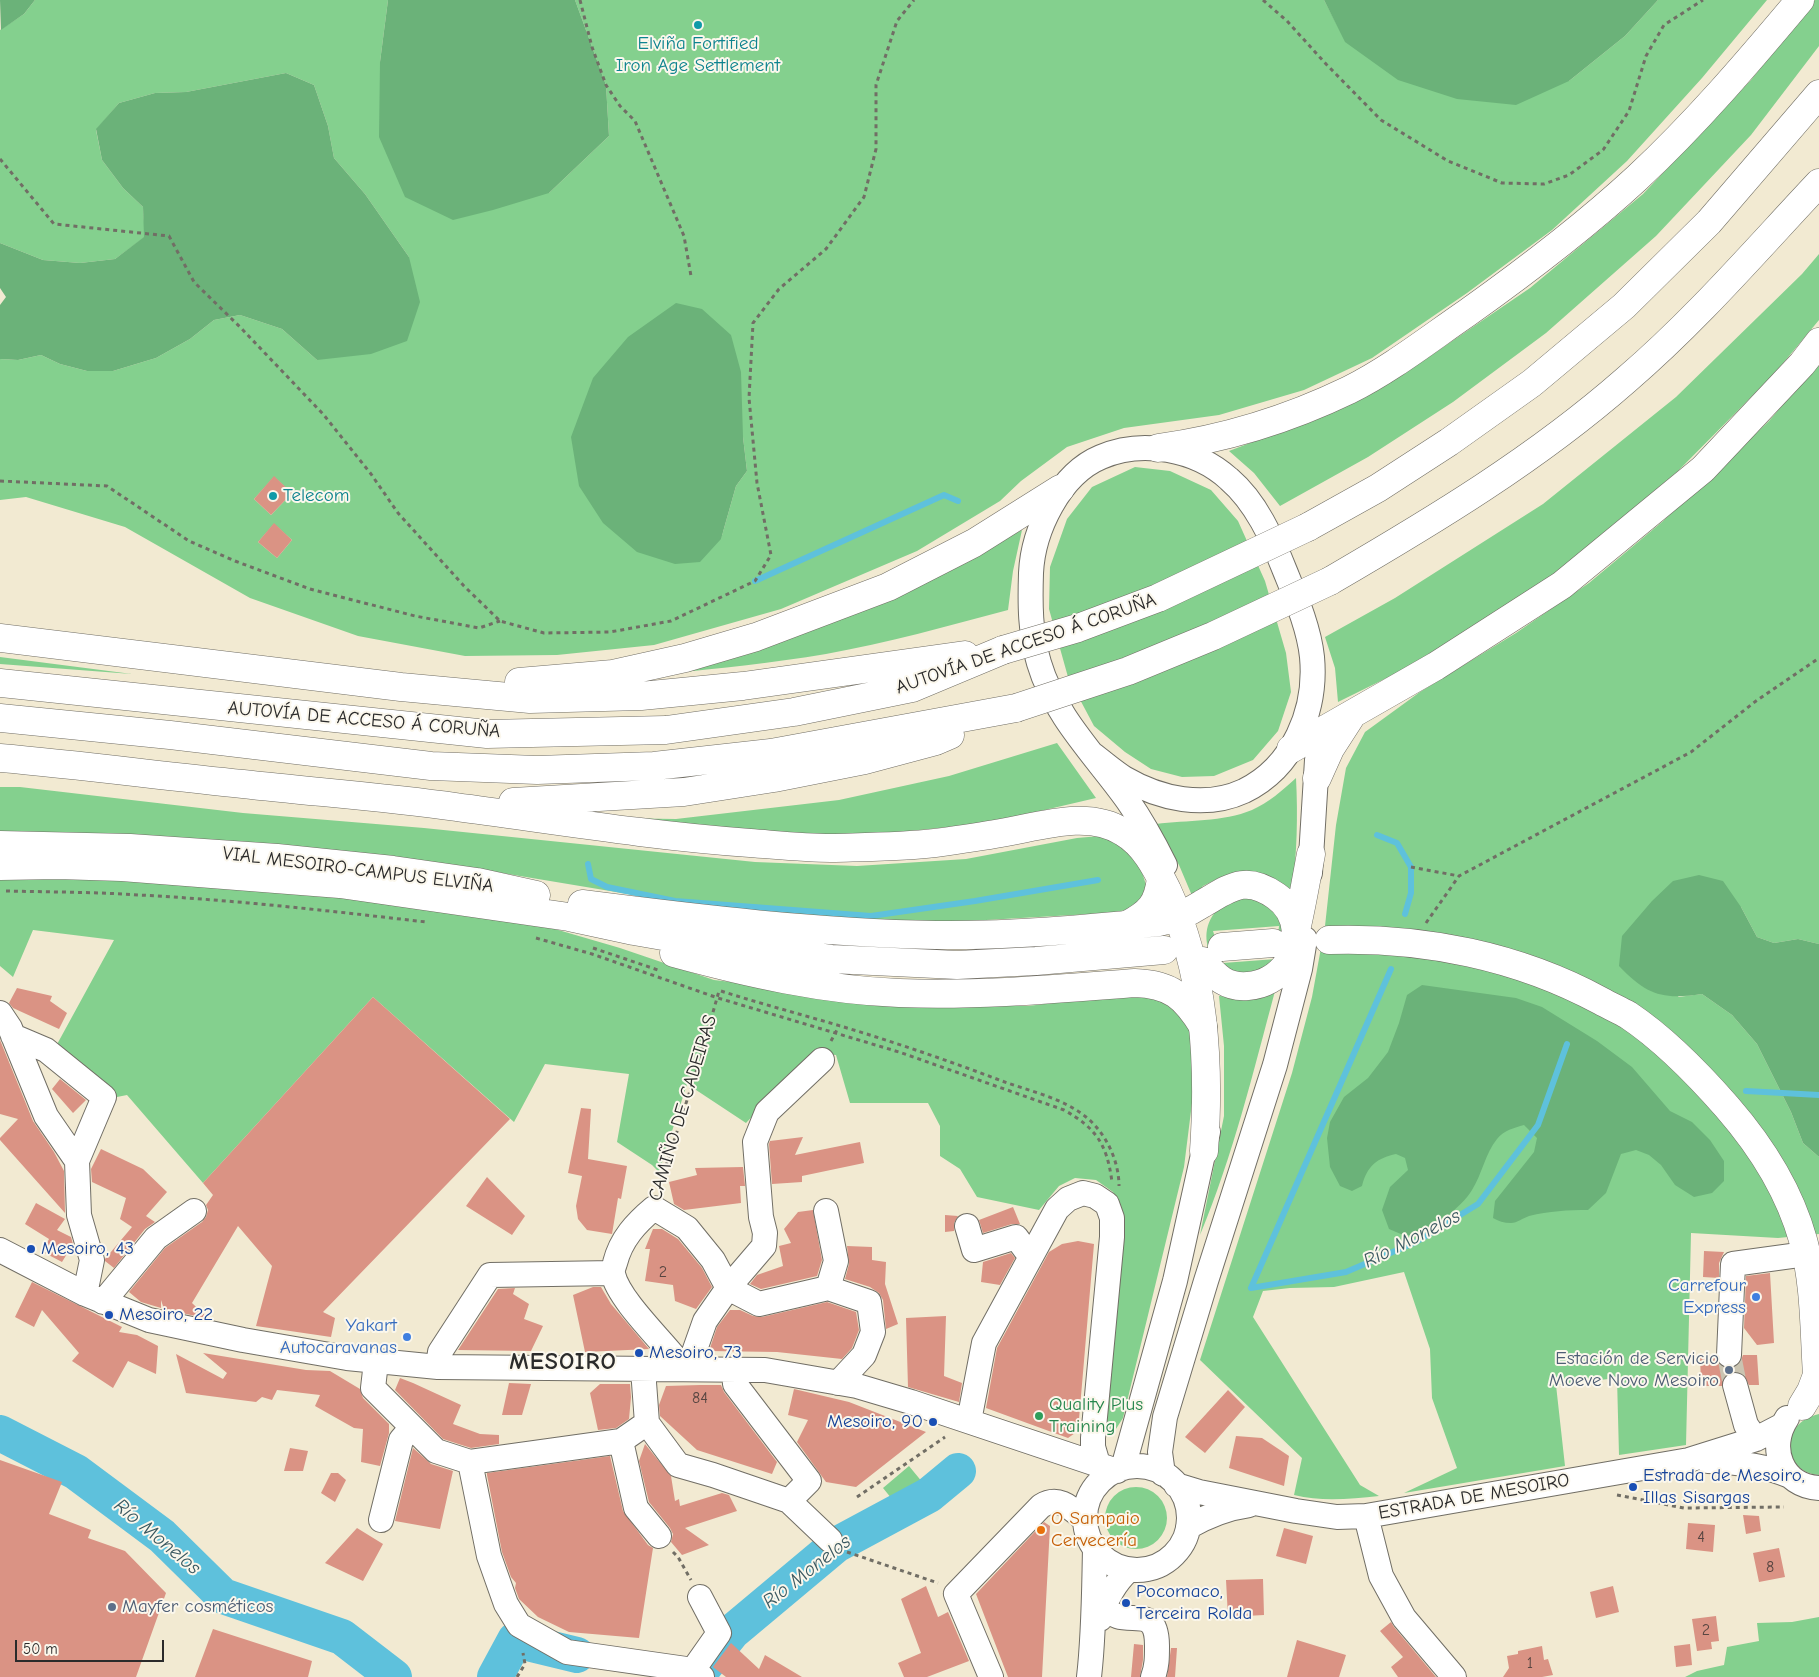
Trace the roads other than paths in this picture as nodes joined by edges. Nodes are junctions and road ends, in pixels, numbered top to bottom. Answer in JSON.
{"nodes":[{"id":1,"x":1800,"y":0,"type":"edge"},
{"id":2,"x":1819,"y":94,"type":"edge"},
{"id":3,"x":1819,"y":183,"type":"edge"},
{"id":4,"x":1819,"y":342,"type":"edge"},
{"id":5,"x":1158,"y":448,"type":"junction"},
{"id":6,"x":1060,"y":489,"type":"junction"},
{"id":7,"x":0,"y":638,"type":"edge"},
{"id":8,"x":1003,"y":650,"type":"junction"},
{"id":9,"x":0,"y":683,"type":"edge"},
{"id":10,"x":401,"y":687,"type":"junction"},
{"id":11,"x":1311,"y":695,"type":"junction"},
{"id":12,"x":1016,"y":708,"type":"junction"},
{"id":13,"x":1353,"y":713,"type":"junction"},
{"id":14,"x":0,"y":718,"type":"edge"},
{"id":15,"x":1315,"y":736,"type":"junction"},
{"id":16,"x":1291,"y":749,"type":"junction"},
{"id":17,"x":1092,"y":754,"type":"junction"},
{"id":18,"x":0,"y":758,"type":"edge"},
{"id":19,"x":1317,"y":778,"type":"junction"},
{"id":20,"x":451,"y":806,"type":"junction"},
{"id":21,"x":0,"y":845,"type":"edge"},
{"id":22,"x":1311,"y":854,"type":"junction"},
{"id":23,"x":0,"y":866,"type":"edge"},
{"id":24,"x":1161,"y":878,"type":"junction"},
{"id":25,"x":566,"y":909,"type":"junction"},
{"id":26,"x":1182,"y":915,"type":"junction"},
{"id":27,"x":1128,"y":926,"type":"junction"},
{"id":28,"x":1284,"y":937,"type":"junction"},
{"id":29,"x":1329,"y":940,"type":"dead end"},
{"id":30,"x":1164,"y":950,"type":"dead end"},
{"id":31,"x":1213,"y":954,"type":"junction"},
{"id":32,"x":0,"y":1013,"type":"edge"},
{"id":33,"x":1204,"y":1026,"type":"junction"},
{"id":34,"x":13,"y":1036,"type":"junction"},
{"id":35,"x":822,"y":1060,"type":"dead end"},
{"id":36,"x":1204,"y":1151,"type":"junction"},
{"id":37,"x":77,"y":1161,"type":"junction"},
{"id":38,"x":194,"y":1210,"type":"dead end"},
{"id":39,"x":826,"y":1211,"type":"dead end"},
{"id":40,"x":967,"y":1226,"type":"dead end"},
{"id":41,"x":0,"y":1250,"type":"edge"},
{"id":42,"x":1806,"y":1254,"type":"junction"},
{"id":43,"x":1030,"y":1256,"type":"junction"},
{"id":44,"x":613,"y":1273,"type":"junction"},
{"id":45,"x":728,"y":1288,"type":"junction"},
{"id":46,"x":828,"y":1288,"type":"junction"},
{"id":47,"x":94,"y":1298,"type":"junction"},
{"id":48,"x":1729,"y":1355,"type":"tunnel mouth"},
{"id":49,"x":346,"y":1358,"type":"junction"},
{"id":50,"x":376,"y":1362,"type":"junction"},
{"id":51,"x":438,"y":1367,"type":"junction"},
{"id":52,"x":643,"y":1369,"type":"junction"},
{"id":53,"x":684,"y":1369,"type":"junction"},
{"id":54,"x":734,"y":1370,"type":"junction"},
{"id":55,"x":1818,"y":1378,"type":"edge"},
{"id":56,"x":838,"y":1382,"type":"junction"},
{"id":57,"x":1735,"y":1385,"type":"tunnel mouth"},
{"id":58,"x":373,"y":1388,"type":"junction"},
{"id":59,"x":1811,"y":1404,"type":"edge"},
{"id":60,"x":969,"y":1421,"type":"junction"},
{"id":61,"x":647,"y":1423,"type":"junction"},
{"id":62,"x":1783,"y":1425,"type":"junction"},
{"id":63,"x":412,"y":1427,"type":"junction"},
{"id":64,"x":1756,"y":1439,"type":"junction"},
{"id":65,"x":621,"y":1441,"type":"junction"},
{"id":66,"x":1061,"y":1453,"type":"junction"},
{"id":67,"x":1689,"y":1460,"type":"junction"},
{"id":68,"x":470,"y":1462,"type":"junction"},
{"id":69,"x":1112,"y":1468,"type":"junction"},
{"id":70,"x":1170,"y":1479,"type":"junction"},
{"id":71,"x":1809,"y":1487,"type":"edge"},
{"id":72,"x":1092,"y":1493,"type":"junction"},
{"id":73,"x":789,"y":1501,"type":"junction"},
{"id":74,"x":1258,"y":1504,"type":"junction"},
{"id":75,"x":1366,"y":1516,"type":"junction"},
{"id":76,"x":381,"y":1520,"type":"dead end"},
{"id":77,"x":1085,"y":1520,"type":"junction"},
{"id":78,"x":1188,"y":1527,"type":"junction"},
{"id":79,"x":659,"y":1536,"type":"road end"},
{"id":80,"x":834,"y":1544,"type":"road end"},
{"id":81,"x":1095,"y":1549,"type":"junction"},
{"id":82,"x":1129,"y":1570,"type":"junction"},
{"id":83,"x":700,"y":1597,"type":"road end"},
{"id":84,"x":1104,"y":1606,"type":"junction"},
{"id":85,"x":1093,"y":1645,"type":"junction"},
{"id":86,"x":697,"y":1674,"type":"edge"},
{"id":87,"x":991,"y":1677,"type":"edge"},
{"id":88,"x":1089,"y":1677,"type":"edge"},
{"id":89,"x":1153,"y":1677,"type":"edge"},
{"id":90,"x":1454,"y":1677,"type":"edge"}],
"edges":[{"from":1,"to":5,"type":"main road"},
{"from":2,"to":8,"type":"main road","name":"AUTOVÍA DE ACCESO Á CORUÑA","bridge":true},
{"from":3,"to":12,"type":"main road","name":"AUTOVÍA DE ACCESO Á CORUÑA","bridge":true},
{"from":4,"to":13,"type":"main road"},
{"from":5,"to":6,"type":"street"},
{"from":5,"to":11,"type":"street"},
{"from":6,"to":10,"type":"main road"},
{"from":6,"to":17,"type":"street"},
{"from":7,"to":10,"type":"main road"},
{"from":8,"to":9,"type":"main road","name":"AUTOVÍA DE ACCESO Á CORUÑA"},
{"from":8,"to":10,"type":"main road"},
{"from":11,"to":15,"type":"street"},
{"from":11,"to":16,"type":"street"},
{"from":12,"to":14,"type":"main road","name":"AUTOVÍA DE ACCESO Á CORUÑA"},
{"from":12,"to":20,"type":"main road"},
{"from":13,"to":15,"type":"main road"},
{"from":13,"to":19,"type":"main road"},
{"from":15,"to":16,"type":"main road"},
{"from":15,"to":19,"type":"street"},
{"from":16,"to":17,"type":"street"},
{"from":17,"to":26,"type":"street"},
{"from":18,"to":20,"type":"main road"},
{"from":19,"to":22,"type":"street"},
{"from":20,"to":24,"type":"main road"},
{"from":21,"to":25,"type":"main road","name":"VIAL MESOIRO-CAMPUS ELVIÑA"},
{"from":22,"to":28,"type":"main road"},
{"from":22,"to":70,"type":"street"},
{"from":23,"to":25,"type":"main road","name":"VIAL MESOIRO-CAMPUS ELVIÑA"},
{"from":24,"to":26,"type":"main road"},
{"from":24,"to":27,"type":"main road"},
{"from":25,"to":27,"type":"main road"},
{"from":25,"to":30,"type":"main road","name":"VIAL MESOIRO-CAMPUS ELVIÑA"},
{"from":25,"to":33,"type":"main road"},
{"from":26,"to":27,"type":"main road"},
{"from":26,"to":28,"type":"main road"},
{"from":26,"to":31,"type":"street"},
{"from":26,"to":33,"type":"main road"},
{"from":28,"to":31,"type":"main road"},
{"from":28,"to":31,"type":"main road"},
{"from":29,"to":42,"type":"main road"},
{"from":31,"to":36,"type":"street"},
{"from":32,"to":34,"type":"street"},
{"from":33,"to":36,"type":"main road"},
{"from":34,"to":37,"type":"street"},
{"from":34,"to":37,"type":"street"},
{"from":35,"to":45,"type":"street"},
{"from":36,"to":69,"type":"street"},
{"from":37,"to":47,"type":"street"},
{"from":38,"to":47,"type":"street"},
{"from":39,"to":46,"type":"street"},
{"from":40,"to":43,"type":"street"},
{"from":41,"to":47,"type":"street","name":"ESTRADA DE MESOIRO"},
{"from":42,"to":48,"type":"street"},
{"from":42,"to":55,"type":"main road"},
{"from":43,"to":60,"type":"street"},
{"from":43,"to":69,"type":"street"},
{"from":44,"to":45,"type":"street","name":"CAMIÑO DE CADEIRAS"},
{"from":44,"to":51,"type":"street"},
{"from":44,"to":53,"type":"street"},
{"from":45,"to":46,"type":"street"},
{"from":45,"to":53,"type":"street"},
{"from":46,"to":56,"type":"street"},
{"from":47,"to":49,"type":"street","name":"ESTRADA DE MESOIRO"},
{"from":49,"to":50,"type":"street","name":"ESTRADA DE MESOIRO"},
{"from":49,"to":58,"type":"street"},
{"from":50,"to":51,"type":"street","name":"ESTRADA DE MESOIRO"},
{"from":50,"to":58,"type":"street"},
{"from":51,"to":52,"type":"street","name":"ESTRADA DE MESOIRO"},
{"from":52,"to":53,"type":"street","name":"ESTRADA DE MESOIRO"},
{"from":52,"to":61,"type":"street"},
{"from":53,"to":54,"type":"street","name":"ESTRADA DE MESOIRO"},
{"from":54,"to":56,"type":"street","name":"ESTRADA DE MESOIRO"},
{"from":54,"to":73,"type":"street"},
{"from":55,"to":59,"type":"main road"},
{"from":56,"to":60,"type":"street","name":"ESTRADA DE MESOIRO"},
{"from":57,"to":64,"type":"street"},
{"from":58,"to":63,"type":"street"},
{"from":59,"to":62,"type":"street"},
{"from":60,"to":66,"type":"street","name":"ESTRADA DE MESOIRO"},
{"from":61,"to":65,"type":"street"},
{"from":61,"to":73,"type":"street"},
{"from":62,"to":64,"type":"street","name":"ESTRADA DE MESOIRO"},
{"from":62,"to":71,"type":"street"},
{"from":63,"to":68,"type":"street"},
{"from":63,"to":76,"type":"street"},
{"from":64,"to":67,"type":"street","name":"ESTRADA DE MESOIRO"},
{"from":65,"to":68,"type":"street"},
{"from":65,"to":79,"type":"street"},
{"from":66,"to":69,"type":"street","name":"ESTRADA DE MESOIRO"},
{"from":66,"to":72,"type":"street","name":"ESTRADA DE MESOIRO"},
{"from":67,"to":71,"type":"street","name":"ESTRADA DE MESOIRO"},
{"from":67,"to":75,"type":"street","name":"ESTRADA DE MESOIRO"},
{"from":68,"to":86,"type":"street"},
{"from":69,"to":70,"type":"street","name":"ESTRADA DE MESOIRO"},
{"from":69,"to":72,"type":"street"},
{"from":70,"to":74,"type":"street","name":"ESTRADA DE MESOIRO"},
{"from":70,"to":78,"type":"street"},
{"from":72,"to":77,"type":"street"},
{"from":73,"to":80,"type":"street"},
{"from":74,"to":75,"type":"street","name":"ESTRADA DE MESOIRO"},
{"from":74,"to":78,"type":"street","name":"ESTRADA DE MESOIRO"},
{"from":75,"to":90,"type":"street"},
{"from":77,"to":81,"type":"street"},
{"from":77,"to":87,"type":"street"},
{"from":78,"to":82,"type":"street"},
{"from":81,"to":82,"type":"street"},
{"from":81,"to":85,"type":"street"},
{"from":82,"to":84,"type":"street"},
{"from":83,"to":86,"type":"street"},
{"from":84,"to":85,"type":"street"},
{"from":84,"to":89,"type":"street"},
{"from":85,"to":88,"type":"street"}]}
